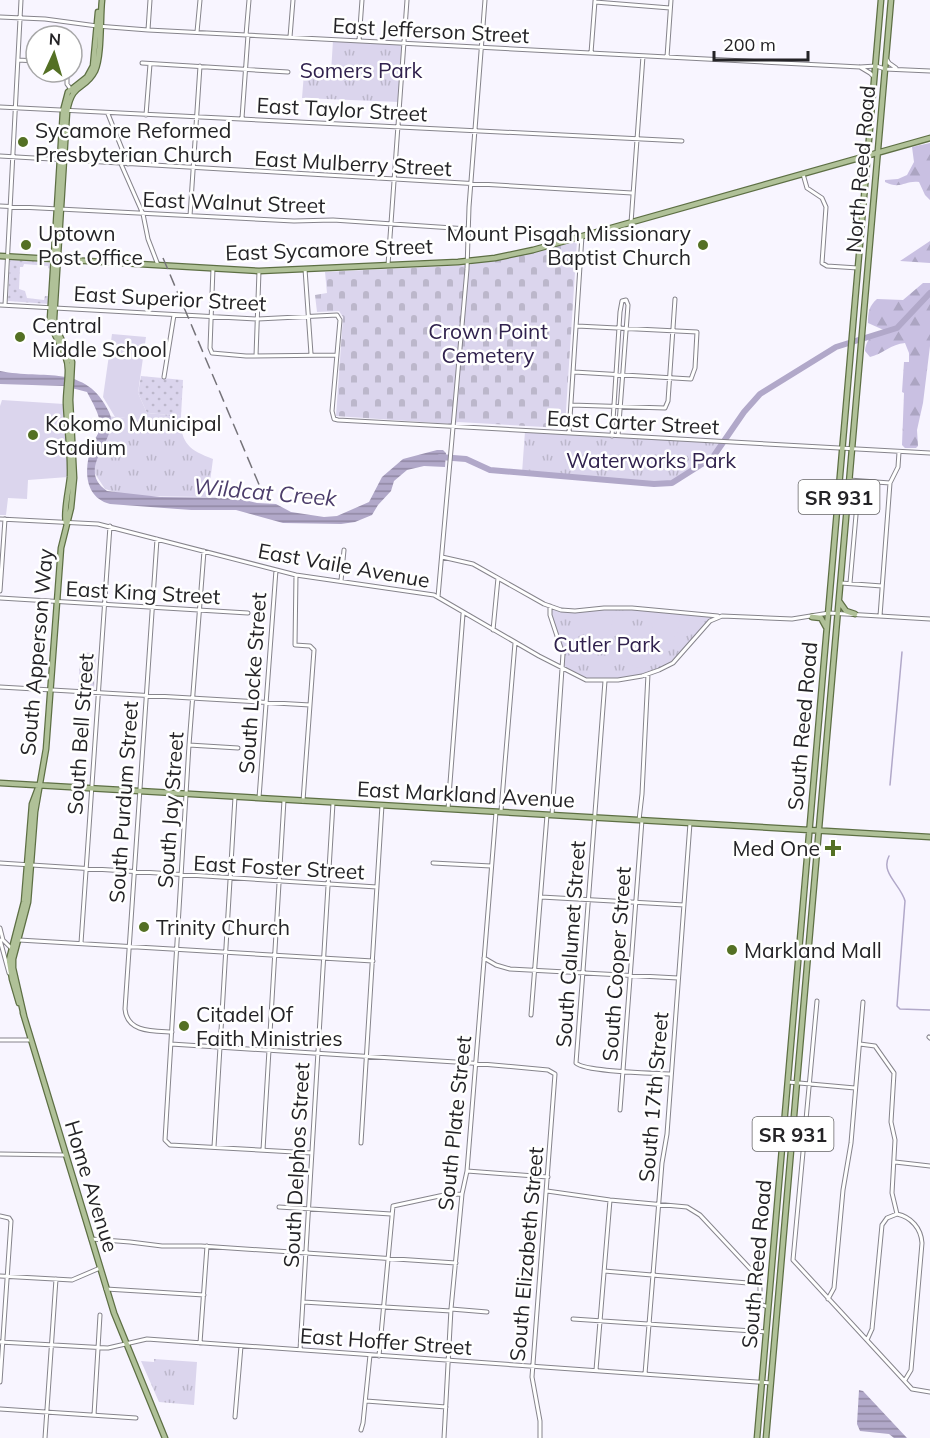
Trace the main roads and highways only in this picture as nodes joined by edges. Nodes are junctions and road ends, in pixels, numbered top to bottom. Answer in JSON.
{"nodes":[{"id":1,"x":100,"y":0,"type":"edge"},
{"id":2,"x":881,"y":0,"type":"edge"},
{"id":3,"x":891,"y":0,"type":"edge"},
{"id":4,"x":930,"y":138,"type":"edge"},
{"id":5,"x":878,"y":153,"type":"junction"},
{"id":6,"x":869,"y":155,"type":"junction"},
{"id":7,"x":0,"y":256,"type":"edge"},
{"id":8,"x":56,"y":259,"type":"junction"},
{"id":9,"x":859,"y":268,"type":"joint"},
{"id":10,"x":868,"y":270,"type":"joint"},
{"id":11,"x":839,"y":601,"type":"junction"},
{"id":12,"x":855,"y":614,"type":"road end"},
{"id":13,"x":812,"y":617,"type":"road end"},
{"id":14,"x":827,"y":632,"type":"junction"},
{"id":15,"x":0,"y":783,"type":"edge"},
{"id":16,"x":39,"y":785,"type":"junction"},
{"id":17,"x":810,"y":830,"type":"junction"},
{"id":18,"x":819,"y":830,"type":"junction"},
{"id":19,"x":930,"y":837,"type":"edge"},
{"id":20,"x":13,"y":950,"type":"junction"},
{"id":21,"x":12,"y":979,"type":"joint"},
{"id":22,"x":24,"y":1016,"type":"junction"},
{"id":23,"x":165,"y":1438,"type":"edge"},
{"id":24,"x":757,"y":1438,"type":"edge"},
{"id":25,"x":766,"y":1438,"type":"edge"}],
"edges":[{"from":1,"to":8,"type":"main road","name":"South Apperson Way"},
{"from":2,"to":6,"type":"main road","name":"North Reed Road","number":"SR 931"},
{"from":3,"to":5,"type":"main road","name":"North Reed Road","number":"SR 931"},
{"from":4,"to":5,"type":"main road","name":"East Sycamore Street"},
{"from":5,"to":6,"type":"main road","name":"East Sycamore Street"},
{"from":5,"to":10,"type":"main road","name":"North Reed Road","number":"SR 931"},
{"from":6,"to":8,"type":"main road","name":"East Sycamore Street"},
{"from":6,"to":9,"type":"main road","name":"North Reed Road","number":"SR 931"},
{"from":7,"to":8,"type":"main road","name":"East Sycamore Street"},
{"from":8,"to":16,"type":"main road","name":"South Apperson Way"},
{"from":9,"to":14,"type":"main road","name":"South Reed Road","number":"SR 931"},
{"from":10,"to":11,"type":"main road","name":"South Reed Road","number":"SR 931"},
{"from":11,"to":12,"type":"main road"},
{"from":11,"to":18,"type":"main road","name":"South Reed Road","number":"SR 931"},
{"from":13,"to":14,"type":"main road"},
{"from":14,"to":17,"type":"main road","name":"South Reed Road","number":"SR 931"},
{"from":15,"to":16,"type":"main road","name":"East Markland Avenue"},
{"from":16,"to":17,"type":"main road","name":"East Markland Avenue"},
{"from":16,"to":20,"type":"main road","name":"South Apperson Way"},
{"from":17,"to":18,"type":"main road","name":"East Markland Avenue"},
{"from":17,"to":24,"type":"main road","name":"South Reed Road","number":"SR 931"},
{"from":18,"to":19,"type":"main road","name":"East Markland Avenue"},
{"from":18,"to":25,"type":"main road","name":"South Reed Road","number":"SR 931"},
{"from":20,"to":21,"type":"main road","name":"South Apperson Way"},
{"from":20,"to":22,"type":"main road","name":"South Apperson Way"},
{"from":21,"to":22,"type":"main road","name":"Home Avenue"},
{"from":22,"to":23,"type":"main road","name":"Home Avenue"}]}
